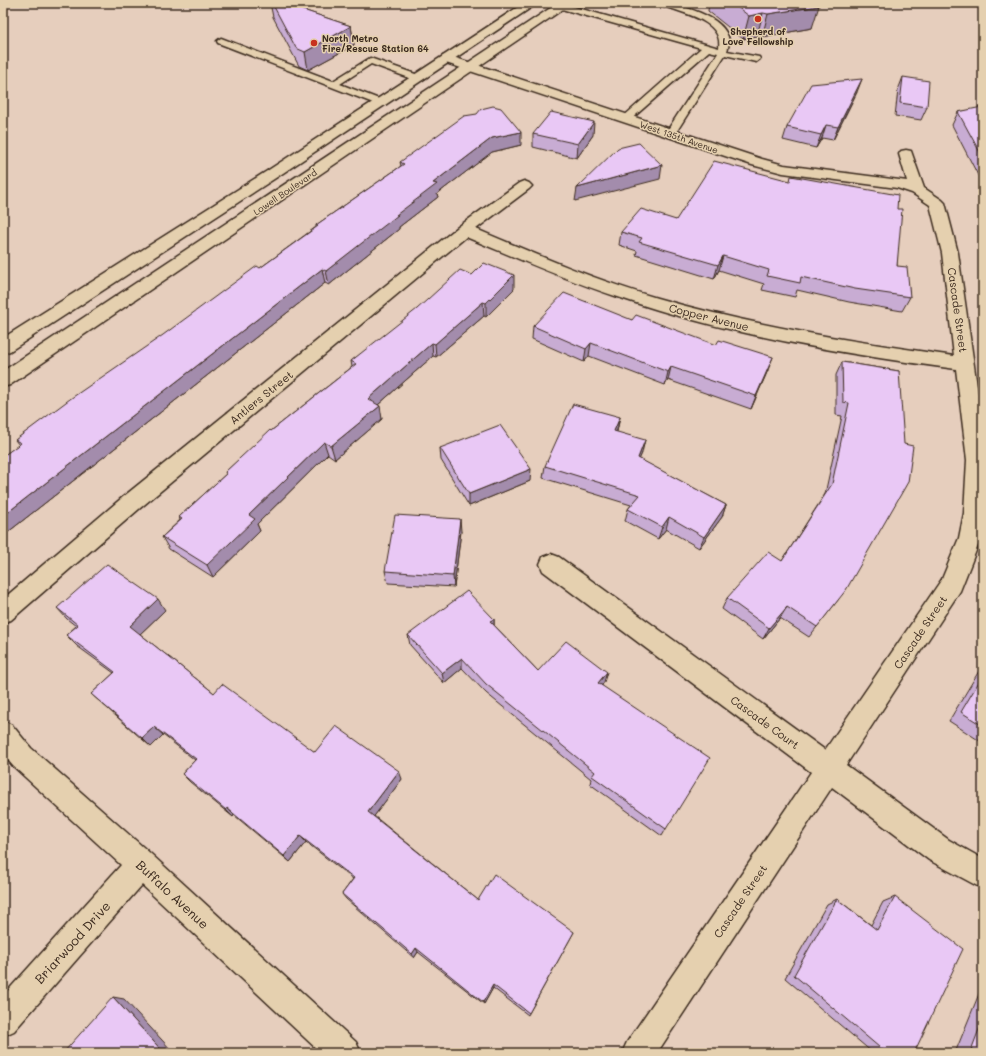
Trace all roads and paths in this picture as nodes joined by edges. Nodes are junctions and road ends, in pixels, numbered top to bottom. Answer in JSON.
{"nodes":[{"id":1,"x":532,"y":3,"type":"edge"},
{"id":2,"x":662,"y":3,"type":"edge"},
{"id":3,"x":563,"y":4,"type":"edge"},
{"id":4,"x":221,"y":40,"type":"dead end"},
{"id":5,"x":708,"y":47,"type":"junction"},
{"id":6,"x":723,"y":52,"type":"junction"},
{"id":7,"x":447,"y":59,"type":"junction"},
{"id":8,"x":756,"y":59,"type":"dead end"},
{"id":9,"x":471,"y":67,"type":"junction"},
{"id":10,"x":418,"y":78,"type":"junction"},
{"id":11,"x":333,"y":85,"type":"junction"},
{"id":12,"x":380,"y":103,"type":"junction"},
{"id":13,"x":626,"y":119,"type":"junction"},
{"id":14,"x":670,"y":134,"type":"junction"},
{"id":15,"x":906,"y":154,"type":"dead end"},
{"id":16,"x":524,"y":186,"type":"dead end"},
{"id":17,"x":917,"y":190,"type":"junction"},
{"id":18,"x":464,"y":230,"type":"junction"},
{"id":19,"x":3,"y":347,"type":"edge"},
{"id":20,"x":965,"y":364,"type":"junction"},
{"id":21,"x":3,"y":380,"type":"edge"},
{"id":22,"x":550,"y":564,"type":"dead end"},
{"id":23,"x":3,"y":613,"type":"edge"},
{"id":24,"x":3,"y":734,"type":"edge"},
{"id":25,"x":829,"y":769,"type":"junction"},
{"id":26,"x":141,"y":864,"type":"junction"},
{"id":27,"x":983,"y":874,"type":"edge"},
{"id":28,"x":3,"y":1020,"type":"edge"},
{"id":29,"x":345,"y":1053,"type":"edge"},
{"id":30,"x":638,"y":1053,"type":"edge"}],
"edges":[{"from":1,"to":7,"type":"street"},
{"from":2,"to":6,"type":"lane"},
{"from":3,"to":5,"type":"lane"},
{"from":3,"to":9,"type":"street","name":"Lowell Boulevard"},
{"from":4,"to":11,"type":"lane"},
{"from":5,"to":6,"type":"lane"},
{"from":5,"to":13,"type":"lane"},
{"from":6,"to":8,"type":"lane"},
{"from":6,"to":14,"type":"lane"},
{"from":7,"to":9,"type":"street","name":"West 135th Avenue"},
{"from":7,"to":10,"type":"street"},
{"from":9,"to":13,"type":"street","name":"West 135th Avenue"},
{"from":9,"to":21,"type":"street","name":"Lowell Boulevard"},
{"from":10,"to":11,"type":"lane"},
{"from":10,"to":12,"type":"street"},
{"from":11,"to":12,"type":"lane"},
{"from":12,"to":19,"type":"street"},
{"from":13,"to":14,"type":"street","name":"West 135th Avenue"},
{"from":14,"to":17,"type":"street","name":"West 135th Avenue"},
{"from":15,"to":17,"type":"street"},
{"from":16,"to":18,"type":"street","name":"Antlers Street"},
{"from":17,"to":20,"type":"street","name":"Cascade Street"},
{"from":18,"to":20,"type":"street","name":"Copper Avenue"},
{"from":18,"to":23,"type":"street","name":"Antlers Street"},
{"from":20,"to":25,"type":"street","name":"Cascade Street"},
{"from":22,"to":25,"type":"street","name":"Cascade Court"},
{"from":24,"to":26,"type":"street","name":"Buffalo Avenue"},
{"from":25,"to":27,"type":"street","name":"Cascade Court"},
{"from":25,"to":30,"type":"street","name":"Cascade Street"},
{"from":26,"to":28,"type":"street","name":"Briarwood Drive"},
{"from":26,"to":29,"type":"street","name":"Buffalo Avenue"}]}
